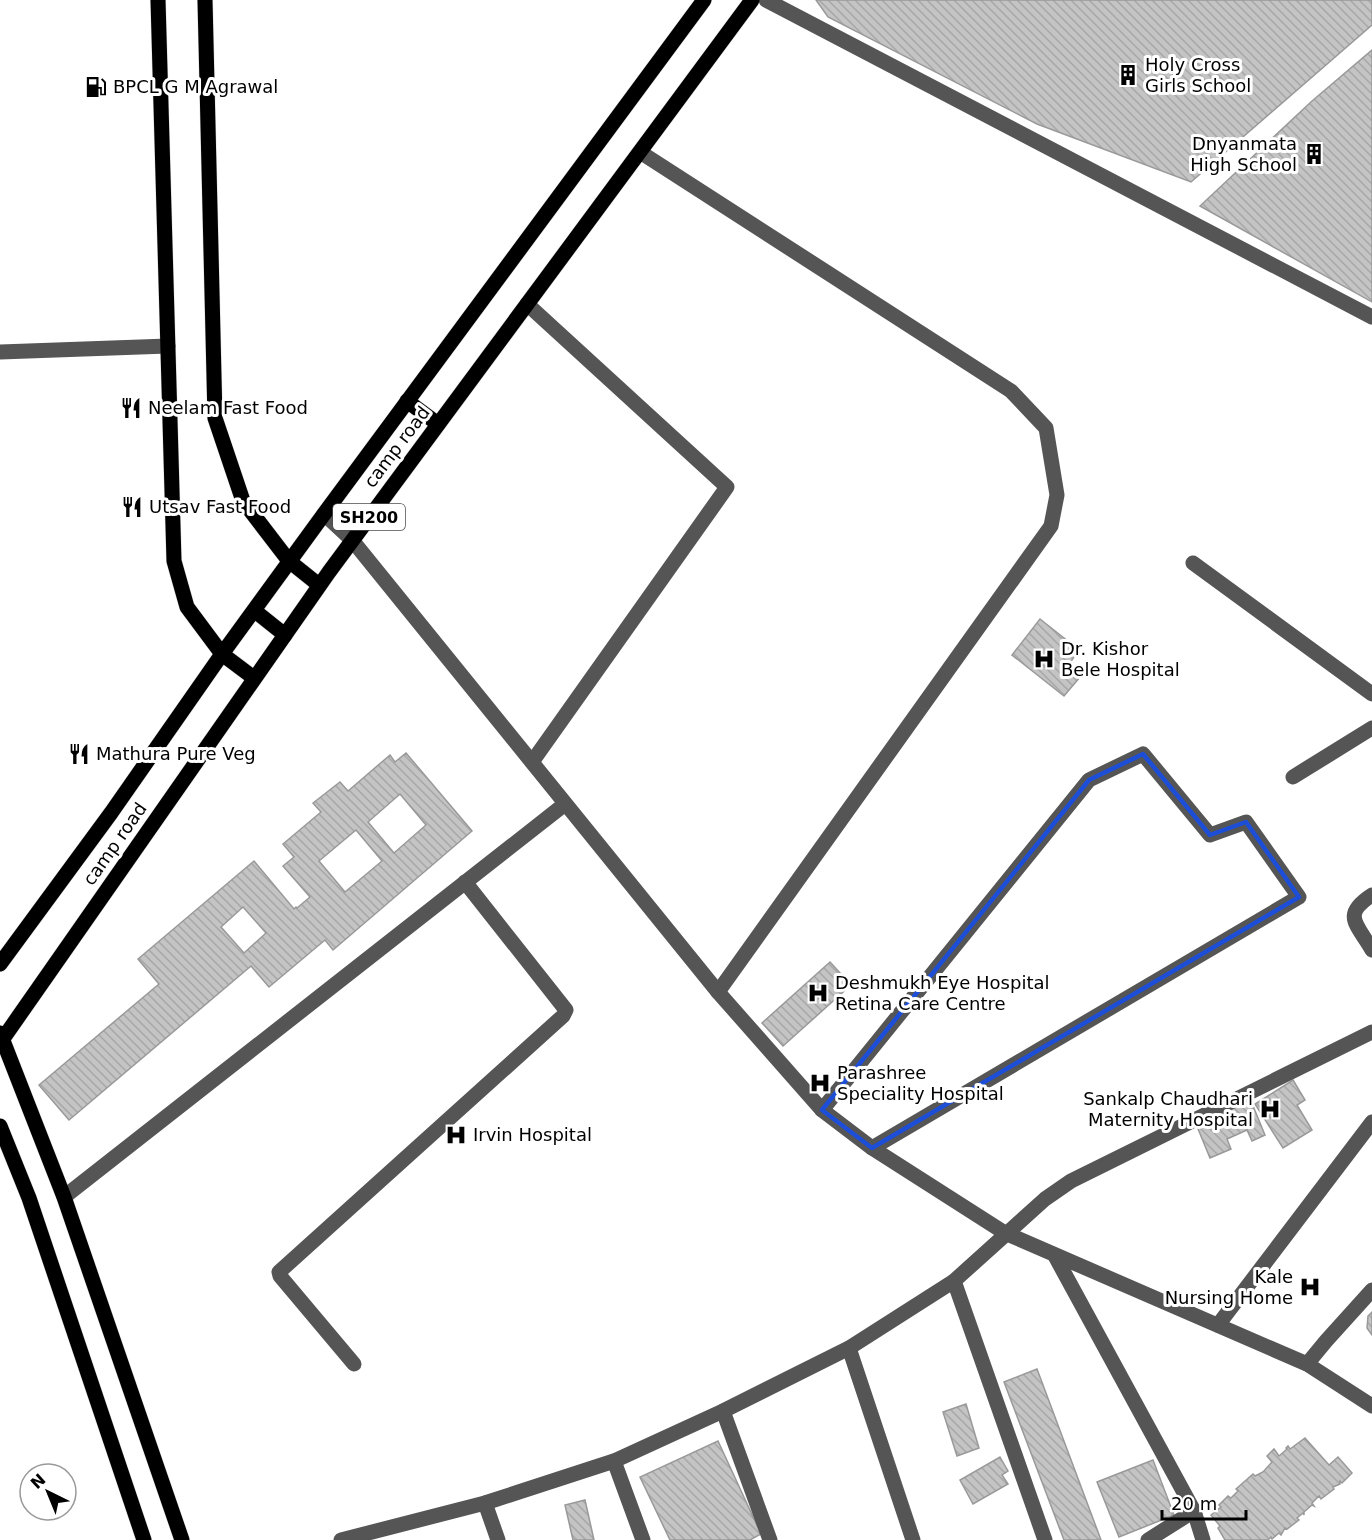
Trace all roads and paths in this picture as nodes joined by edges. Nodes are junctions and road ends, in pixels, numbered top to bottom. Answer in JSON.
{"nodes":[{"id":1,"x":158,"y":0,"type":"edge"},
{"id":2,"x":205,"y":0,"type":"edge"},
{"id":3,"x":704,"y":0,"type":"edge"},
{"id":4,"x":752,"y":0,"type":"edge"},
{"id":5,"x":766,"y":0,"type":"edge"},
{"id":6,"x":640,"y":152,"type":"junction"},
{"id":7,"x":527,"y":304,"type":"junction"},
{"id":8,"x":1372,"y":317,"type":"edge"},
{"id":9,"x":168,"y":346,"type":"junction"},
{"id":10,"x":0,"y":352,"type":"edge"},
{"id":11,"x":407,"y":401,"type":"junction"},
{"id":12,"x":438,"y":424,"type":"junction"},
{"id":13,"x":324,"y":514,"type":"junction"},
{"id":14,"x":352,"y":540,"type":"junction"},
{"id":15,"x":289,"y":561,"type":"junction"},
{"id":16,"x":1193,"y":563,"type":"dead end"},
{"id":17,"x":319,"y":585,"type":"junction"},
{"id":18,"x":255,"y":611,"type":"junction"},
{"id":19,"x":285,"y":635,"type":"junction"},
{"id":20,"x":222,"y":654,"type":"junction"},
{"id":21,"x":254,"y":678,"type":"junction"},
{"id":22,"x":1372,"y":694,"type":"edge"},
{"id":23,"x":1372,"y":728,"type":"edge"},
{"id":24,"x":532,"y":762,"type":"junction"},
{"id":25,"x":1293,"y":777,"type":"dead end"},
{"id":26,"x":565,"y":804,"type":"junction"},
{"id":27,"x":465,"y":882,"type":"junction"},
{"id":28,"x":1372,"y":895,"type":"edge"},
{"id":29,"x":1372,"y":950,"type":"edge"},
{"id":30,"x":0,"y":964,"type":"edge"},
{"id":31,"x":718,"y":992,"type":"junction"},
{"id":32,"x":1372,"y":1032,"type":"edge"},
{"id":33,"x":1,"y":1038,"type":"edge"},
{"id":34,"x":822,"y":1110,"type":"junction"},
{"id":35,"x":1372,"y":1122,"type":"edge"},
{"id":36,"x":0,"y":1126,"type":"edge"},
{"id":37,"x":872,"y":1148,"type":"junction"},
{"id":38,"x":64,"y":1197,"type":"junction"},
{"id":39,"x":1005,"y":1233,"type":"junction"},
{"id":40,"x":1055,"y":1256,"type":"junction"},
{"id":41,"x":954,"y":1281,"type":"junction"},
{"id":42,"x":1372,"y":1290,"type":"edge"},
{"id":43,"x":1218,"y":1325,"type":"junction"},
{"id":44,"x":849,"y":1348,"type":"junction"},
{"id":45,"x":354,"y":1364,"type":"dead end"},
{"id":46,"x":1307,"y":1364,"type":"junction"},
{"id":47,"x":1372,"y":1406,"type":"edge"},
{"id":48,"x":723,"y":1411,"type":"junction"},
{"id":49,"x":614,"y":1461,"type":"junction"},
{"id":50,"x":485,"y":1503,"type":"junction"},
{"id":51,"x":1194,"y":1511,"type":"junction"},
{"id":52,"x":144,"y":1540,"type":"edge"},
{"id":53,"x":182,"y":1540,"type":"edge"},
{"id":54,"x":341,"y":1540,"type":"edge"},
{"id":55,"x":498,"y":1540,"type":"edge"},
{"id":56,"x":643,"y":1540,"type":"edge"},
{"id":57,"x":770,"y":1540,"type":"edge"},
{"id":58,"x":913,"y":1540,"type":"edge"},
{"id":59,"x":1045,"y":1540,"type":"edge"},
{"id":60,"x":1148,"y":1540,"type":"edge"},
{"id":61,"x":1203,"y":1540,"type":"edge"}],
"edges":[{"from":1,"to":9,"type":"main road"},
{"from":2,"to":15,"type":"main road"},
{"from":3,"to":11,"type":"main road","name":"camp road","number":"SH200"},
{"from":4,"to":6,"type":"main road","name":"camp road","number":"SH200"},
{"from":5,"to":8,"type":"street"},
{"from":6,"to":7,"type":"main road","name":"camp road","number":"SH200"},
{"from":6,"to":31,"type":"street"},
{"from":7,"to":12,"type":"main road","name":"camp road","number":"SH200"},
{"from":7,"to":24,"type":"street"},
{"from":9,"to":10,"type":"street"},
{"from":9,"to":20,"type":"main road"},
{"from":11,"to":12,"type":"main road"},
{"from":11,"to":13,"type":"main road","name":"camp road","number":"SH200"},
{"from":12,"to":14,"type":"main road","name":"camp road","number":"SH200"},
{"from":13,"to":14,"type":"street"},
{"from":13,"to":15,"type":"main road","name":"camp road","number":"SH200"},
{"from":14,"to":17,"type":"main road","name":"camp road","number":"SH200"},
{"from":14,"to":24,"type":"street"},
{"from":15,"to":17,"type":"main road"},
{"from":15,"to":18,"type":"main road","name":"camp road","number":"SH200"},
{"from":16,"to":22,"type":"street"},
{"from":17,"to":19,"type":"main road","name":"camp road","number":"SH200"},
{"from":18,"to":19,"type":"main road"},
{"from":18,"to":20,"type":"main road","name":"camp road","number":"SH200"},
{"from":19,"to":21,"type":"main road","name":"camp road","number":"SH200"},
{"from":20,"to":21,"type":"main road"},
{"from":20,"to":30,"type":"main road","number":"SH200"},
{"from":21,"to":33,"type":"main road","name":"camp road","number":"SH200"},
{"from":23,"to":25,"type":"street"},
{"from":24,"to":26,"type":"street"},
{"from":26,"to":27,"type":"street"},
{"from":26,"to":31,"type":"street"},
{"from":27,"to":38,"type":"street"},
{"from":27,"to":45,"type":"street"},
{"from":28,"to":29,"type":"street"},
{"from":31,"to":34,"type":"street"},
{"from":32,"to":39,"type":"street"},
{"from":33,"to":38,"type":"main road"},
{"from":34,"to":37,"type":"street"},
{"from":34,"to":37,"type":"street"},
{"from":35,"to":43,"type":"street"},
{"from":36,"to":52,"type":"main road"},
{"from":37,"to":39,"type":"street"},
{"from":38,"to":53,"type":"main road"},
{"from":39,"to":40,"type":"street"},
{"from":39,"to":41,"type":"street"},
{"from":40,"to":43,"type":"street"},
{"from":40,"to":51,"type":"street"},
{"from":41,"to":44,"type":"street"},
{"from":41,"to":59,"type":"street"},
{"from":42,"to":46,"type":"street"},
{"from":43,"to":46,"type":"street"},
{"from":44,"to":48,"type":"street"},
{"from":44,"to":58,"type":"street"},
{"from":46,"to":47,"type":"street"},
{"from":48,"to":49,"type":"street"},
{"from":48,"to":57,"type":"street"},
{"from":49,"to":50,"type":"street"},
{"from":49,"to":56,"type":"street"},
{"from":50,"to":54,"type":"street"},
{"from":50,"to":55,"type":"street"},
{"from":51,"to":60,"type":"street"},
{"from":51,"to":61,"type":"street"}]}
